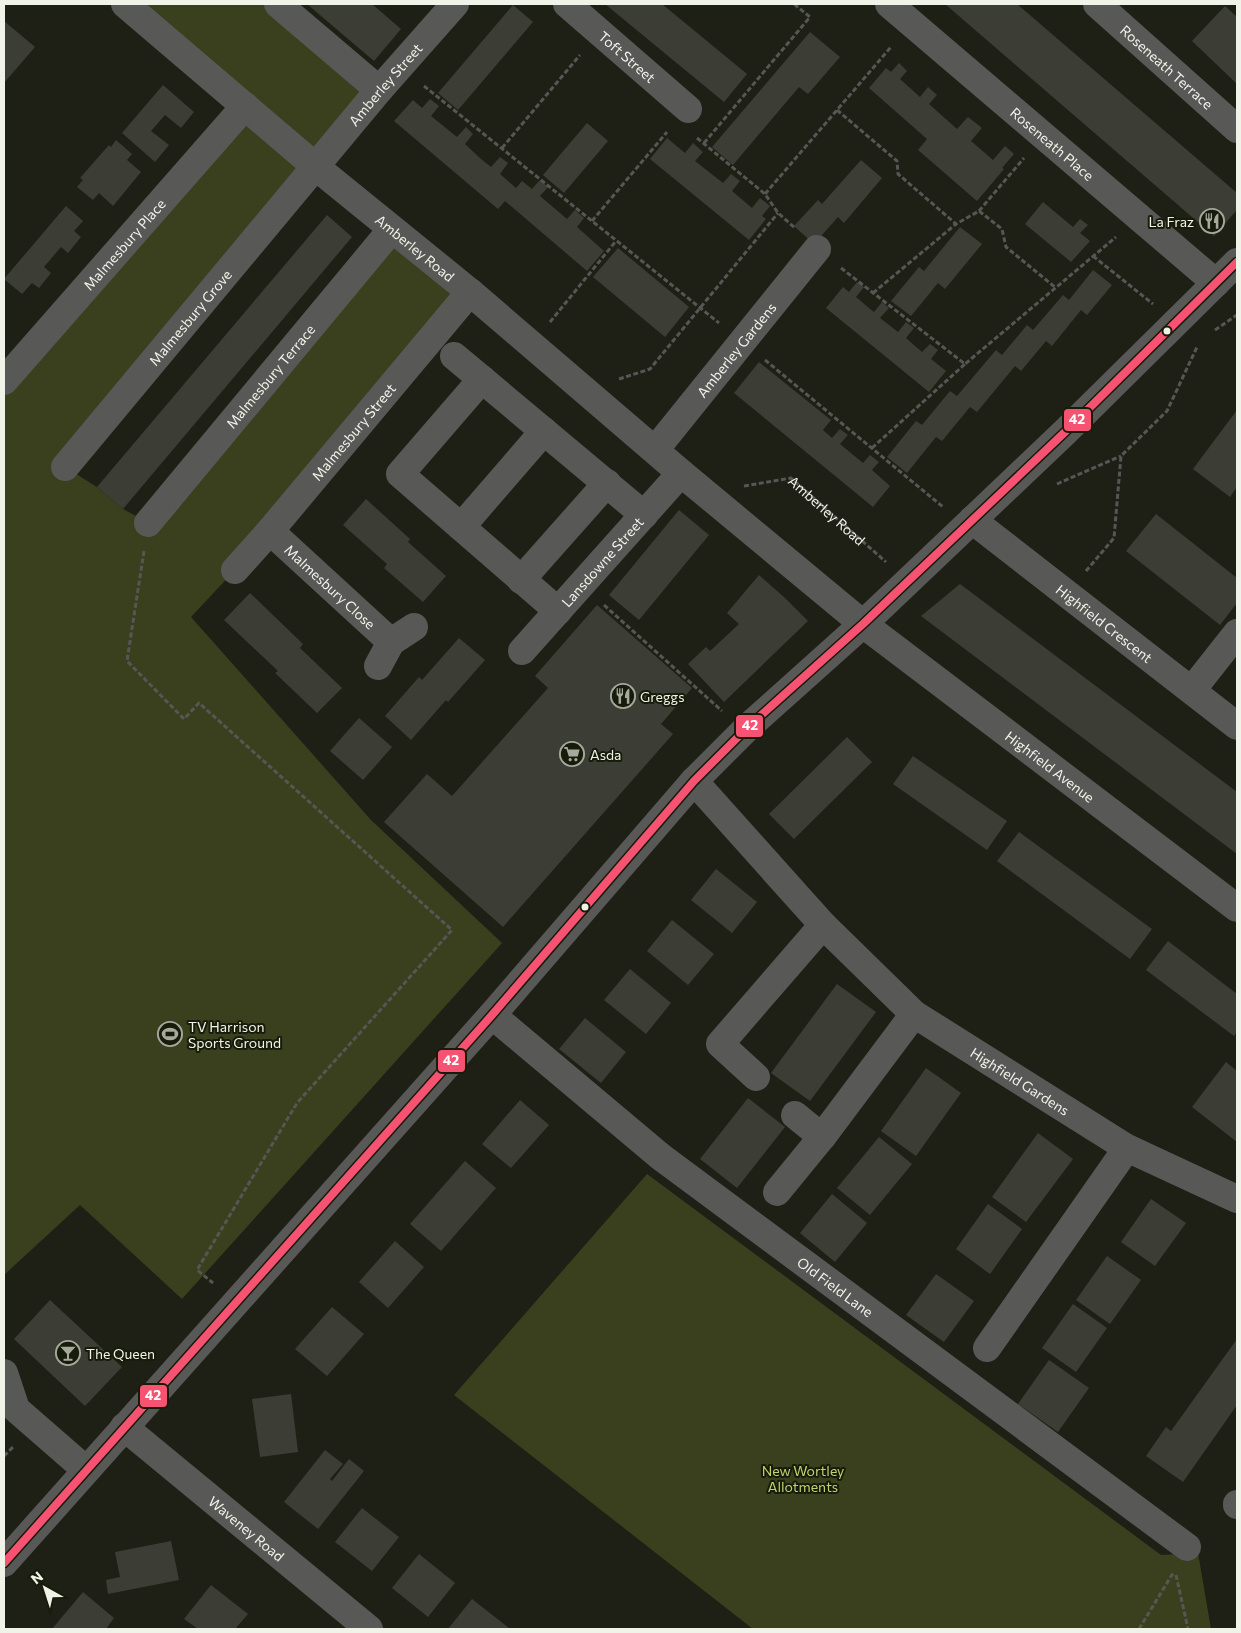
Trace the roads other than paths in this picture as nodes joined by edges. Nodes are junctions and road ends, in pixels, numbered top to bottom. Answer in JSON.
{"nodes":[{"id":1,"x":125,"y":4,"type":"edge"},
{"id":2,"x":278,"y":4,"type":"edge"},
{"id":3,"x":567,"y":4,"type":"edge"},
{"id":4,"x":890,"y":4,"type":"edge"},
{"id":5,"x":1097,"y":4,"type":"edge"},
{"id":6,"x":445,"y":7,"type":"edge"},
{"id":7,"x":379,"y":90,"type":"junction"},
{"id":8,"x":245,"y":106,"type":"junction"},
{"id":9,"x":682,"y":114,"type":"road end"},
{"id":10,"x":1237,"y":129,"type":"edge"},
{"id":11,"x":316,"y":167,"type":"junction"},
{"id":12,"x":392,"y":229,"type":"junction"},
{"id":13,"x":817,"y":249,"type":"road end"},
{"id":14,"x":1237,"y":262,"type":"edge"},
{"id":15,"x":1216,"y":283,"type":"junction"},
{"id":16,"x":470,"y":292,"type":"junction"},
{"id":17,"x":454,"y":356,"type":"dead end"},
{"id":18,"x":482,"y":380,"type":"junction"},
{"id":19,"x":4,"y":381,"type":"edge"},
{"id":20,"x":544,"y":431,"type":"junction"},
{"id":21,"x":655,"y":450,"type":"junction"},
{"id":22,"x":64,"y":467,"type":"dead end"},
{"id":23,"x":681,"y":473,"type":"junction"},
{"id":24,"x":607,"y":484,"type":"junction"},
{"id":25,"x":644,"y":515,"type":"junction"},
{"id":26,"x":148,"y":523,"type":"road end"},
{"id":27,"x":969,"y":523,"type":"junction"},
{"id":28,"x":461,"y":527,"type":"junction"},
{"id":29,"x":270,"y":531,"type":"junction"},
{"id":30,"x":235,"y":570,"type":"dead end"},
{"id":31,"x":521,"y":580,"type":"junction"},
{"id":32,"x":558,"y":611,"type":"junction"},
{"id":33,"x":863,"y":624,"type":"junction"},
{"id":34,"x":414,"y":627,"type":"dead end"},
{"id":35,"x":1237,"y":633,"type":"edge"},
{"id":36,"x":391,"y":642,"type":"junction"},
{"id":37,"x":522,"y":651,"type":"dead end"},
{"id":38,"x":378,"y":666,"type":"dead end"},
{"id":39,"x":1192,"y":690,"type":"junction"},
{"id":40,"x":1237,"y":726,"type":"edge"},
{"id":41,"x":694,"y":781,"type":"junction"},
{"id":42,"x":1237,"y":908,"type":"edge"},
{"id":43,"x":823,"y":925,"type":"junction"},
{"id":44,"x":914,"y":1014,"type":"junction"},
{"id":45,"x":492,"y":1016,"type":"junction"},
{"id":46,"x":756,"y":1077,"type":"dead end"},
{"id":47,"x":795,"y":1115,"type":"dead end"},
{"id":48,"x":822,"y":1136,"type":"junction"},
{"id":49,"x":1127,"y":1148,"type":"junction"},
{"id":50,"x":777,"y":1192,"type":"dead end"},
{"id":51,"x":1237,"y":1199,"type":"edge"},
{"id":52,"x":987,"y":1348,"type":"dead end"},
{"id":53,"x":4,"y":1373,"type":"edge"},
{"id":54,"x":124,"y":1427,"type":"junction"},
{"id":55,"x":86,"y":1470,"type":"junction"},
{"id":56,"x":1186,"y":1547,"type":"dead end"},
{"id":57,"x":4,"y":1563,"type":"edge"},
{"id":58,"x":369,"y":1629,"type":"edge"}],
"edges":[{"from":1,"to":8,"type":"street","name":"Amberley Road"},
{"from":2,"to":7,"type":"street"},
{"from":3,"to":9,"type":"street","name":"Toft Street"},
{"from":4,"to":15,"type":"street","name":"Roseneath Place"},
{"from":5,"to":10,"type":"street","name":"Roseneath Terrace"},
{"from":6,"to":7,"type":"street","name":"Amberley Street"},
{"from":7,"to":11,"type":"street","name":"Amberley Street"},
{"from":8,"to":11,"type":"street","name":"Amberley Road"},
{"from":8,"to":19,"type":"street","name":"Malmesbury Place"},
{"from":11,"to":12,"type":"street","name":"Amberley Road"},
{"from":11,"to":22,"type":"street","name":"Malmesbury Grove"},
{"from":12,"to":16,"type":"street","name":"Amberley Road"},
{"from":12,"to":26,"type":"street","name":"Malmesbury Terrace"},
{"from":13,"to":21,"type":"street","name":"Amberley Gardens"},
{"from":14,"to":15,"type":"street"},
{"from":15,"to":27,"type":"street"},
{"from":16,"to":21,"type":"street","name":"Amberley Road"},
{"from":16,"to":29,"type":"street","name":"Malmesbury Street"},
{"from":17,"to":18,"type":"street"},
{"from":18,"to":20,"type":"street"},
{"from":18,"to":28,"type":"street"},
{"from":20,"to":24,"type":"street"},
{"from":20,"to":28,"type":"street"},
{"from":21,"to":23,"type":"street","name":"Amberley Road"},
{"from":23,"to":25,"type":"street","name":"Lansdowne Street"},
{"from":23,"to":33,"type":"street","name":"Amberley Road"},
{"from":24,"to":25,"type":"street"},
{"from":24,"to":31,"type":"street"},
{"from":25,"to":32,"type":"street","name":"Lansdowne Street"},
{"from":27,"to":33,"type":"street"},
{"from":27,"to":39,"type":"street","name":"Highfield Crescent"},
{"from":28,"to":31,"type":"street"},
{"from":29,"to":30,"type":"street","name":"Malmesbury Street"},
{"from":29,"to":36,"type":"street","name":"Malmesbury Close"},
{"from":31,"to":32,"type":"street"},
{"from":32,"to":37,"type":"street","name":"Lansdowne Street"},
{"from":33,"to":41,"type":"street"},
{"from":33,"to":42,"type":"street","name":"Highfield Avenue"},
{"from":34,"to":36,"type":"street"},
{"from":35,"to":39,"type":"street"},
{"from":36,"to":38,"type":"street"},
{"from":39,"to":40,"type":"street","name":"Highfield Crescent"},
{"from":41,"to":43,"type":"street","name":"Highfield Gardens"},
{"from":41,"to":45,"type":"street"},
{"from":43,"to":44,"type":"street","name":"Highfield Gardens"},
{"from":43,"to":46,"type":"street"},
{"from":44,"to":48,"type":"street"},
{"from":44,"to":49,"type":"street","name":"Highfield Gardens"},
{"from":45,"to":54,"type":"street"},
{"from":45,"to":56,"type":"street","name":"Old Field Lane"},
{"from":47,"to":48,"type":"street"},
{"from":48,"to":50,"type":"street"},
{"from":49,"to":51,"type":"street","name":"Highfield Gardens"},
{"from":49,"to":52,"type":"street"},
{"from":53,"to":55,"type":"street"},
{"from":54,"to":55,"type":"street"},
{"from":54,"to":58,"type":"street","name":"Waveney Road"},
{"from":55,"to":57,"type":"street"}]}
